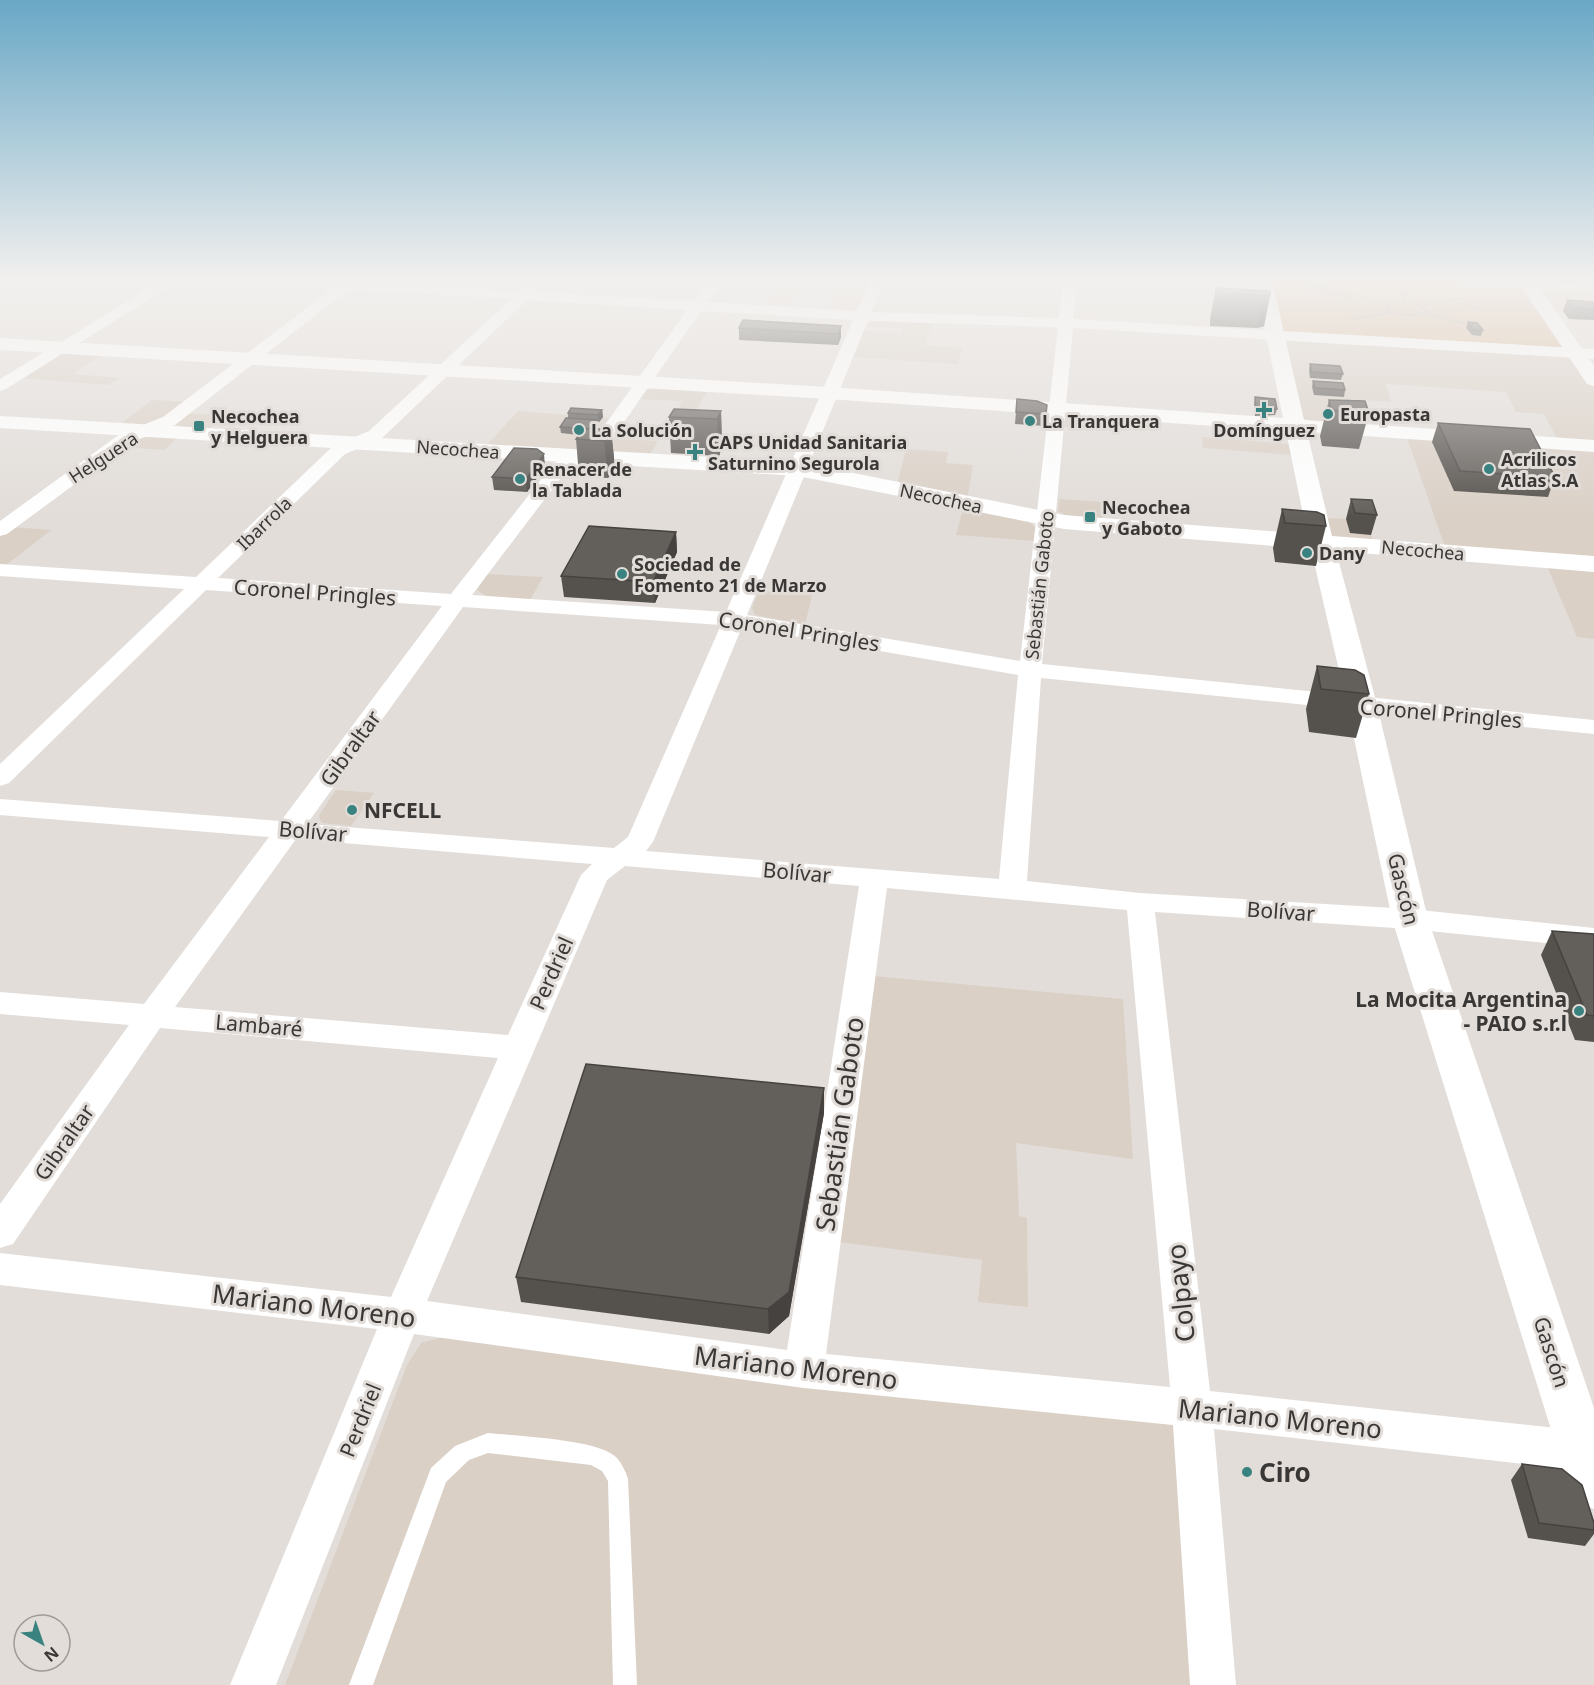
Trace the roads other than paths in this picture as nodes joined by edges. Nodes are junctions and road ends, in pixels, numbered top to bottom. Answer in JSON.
{"nodes":[{"id":1,"x":43,"y":360,"type":"edge"},
{"id":2,"x":248,"y":360,"type":"edge"},
{"id":3,"x":276,"y":360,"type":"edge"},
{"id":4,"x":454,"y":360,"type":"edge"},
{"id":5,"x":659,"y":360,"type":"edge"},
{"id":6,"x":843,"y":360,"type":"edge"},
{"id":7,"x":1061,"y":360,"type":"edge"},
{"id":8,"x":1280,"y":360,"type":"edge"},
{"id":9,"x":1587,"y":360,"type":"edge"},
{"id":10,"x":443,"y":370,"type":"junction"},
{"id":11,"x":1594,"y":380,"type":"edge"},
{"id":12,"x":642,"y":382,"type":"junction"},
{"id":13,"x":0,"y":386,"type":"edge"},
{"id":14,"x":828,"y":393,"type":"junction"},
{"id":15,"x":1058,"y":408,"type":"junction"},
{"id":16,"x":0,"y":422,"type":"edge"},
{"id":17,"x":1295,"y":424,"type":"junction"},
{"id":18,"x":146,"y":430,"type":"junction"},
{"id":19,"x":357,"y":442,"type":"junction"},
{"id":20,"x":1594,"y":446,"type":"edge"},
{"id":21,"x":580,"y":458,"type":"junction"},
{"id":22,"x":798,"y":470,"type":"junction"},
{"id":23,"x":1046,"y":520,"type":"junction"},
{"id":24,"x":0,"y":530,"type":"edge"},
{"id":25,"x":1321,"y":541,"type":"junction"},
{"id":26,"x":1594,"y":564,"type":"edge"},
{"id":27,"x":0,"y":570,"type":"edge"},
{"id":28,"x":202,"y":583,"type":"junction"},
{"id":29,"x":456,"y":602,"type":"junction"},
{"id":30,"x":735,"y":619,"type":"junction"},
{"id":31,"x":1030,"y":670,"type":"junction"},
{"id":32,"x":1362,"y":705,"type":"junction"},
{"id":33,"x":1594,"y":727,"type":"edge"},
{"id":34,"x":0,"y":778,"type":"edge"},
{"id":35,"x":0,"y":807,"type":"edge"},
{"id":36,"x":291,"y":829,"type":"junction"},
{"id":37,"x":618,"y":858,"type":"junction"},
{"id":38,"x":874,"y":879,"type":"junction"},
{"id":39,"x":1012,"y":889,"type":"junction"},
{"id":40,"x":1140,"y":902,"type":"junction"},
{"id":41,"x":1410,"y":920,"type":"junction"},
{"id":42,"x":1594,"y":938,"type":"edge"},
{"id":43,"x":0,"y":1003,"type":"edge"},
{"id":44,"x":153,"y":1015,"type":"junction"},
{"id":45,"x":518,"y":1048,"type":"junction"},
{"id":46,"x":0,"y":1233,"type":"edge"},
{"id":47,"x":0,"y":1269,"type":"edge"},
{"id":48,"x":402,"y":1315,"type":"junction"},
{"id":49,"x":804,"y":1370,"type":"junction"},
{"id":50,"x":1192,"y":1408,"type":"junction"},
{"id":51,"x":1591,"y":1463,"type":"edge"},
{"id":52,"x":253,"y":1685,"type":"edge"},
{"id":53,"x":361,"y":1685,"type":"edge"},
{"id":54,"x":625,"y":1685,"type":"edge"},
{"id":55,"x":1213,"y":1685,"type":"edge"}],
"edges":[{"from":1,"to":13,"type":"street"},
{"from":2,"to":18,"type":"street","name":"Helguera"},
{"from":3,"to":10,"type":"street"},
{"from":4,"to":10,"type":"street","name":"Ibarrola"},
{"from":5,"to":12,"type":"street","name":"Gibraltar"},
{"from":6,"to":14,"type":"street","name":"Perdriel"},
{"from":7,"to":15,"type":"street","name":"Sebastián Gaboto"},
{"from":8,"to":17,"type":"street","name":"Gascón"},
{"from":9,"to":11,"type":"street"},
{"from":10,"to":12,"type":"street"},
{"from":10,"to":19,"type":"street","name":"Ibarrola"},
{"from":12,"to":14,"type":"street"},
{"from":12,"to":21,"type":"street","name":"Gibraltar"},
{"from":14,"to":15,"type":"street"},
{"from":14,"to":22,"type":"street","name":"Perdriel"},
{"from":15,"to":17,"type":"street"},
{"from":15,"to":23,"type":"street","name":"Sebastián Gaboto"},
{"from":16,"to":18,"type":"street","name":"Necochea"},
{"from":17,"to":20,"type":"street"},
{"from":17,"to":25,"type":"street","name":"Gascón"},
{"from":18,"to":19,"type":"street","name":"Necochea"},
{"from":18,"to":24,"type":"street","name":"Helguera"},
{"from":19,"to":21,"type":"street","name":"Necochea"},
{"from":19,"to":28,"type":"street","name":"Ibarrola"},
{"from":21,"to":22,"type":"street","name":"Necochea"},
{"from":21,"to":29,"type":"street","name":"Gibraltar"},
{"from":22,"to":23,"type":"street","name":"Necochea"},
{"from":22,"to":30,"type":"street","name":"Perdriel"},
{"from":23,"to":25,"type":"street","name":"Necochea"},
{"from":23,"to":31,"type":"street","name":"Sebastián Gaboto"},
{"from":25,"to":26,"type":"street","name":"Necochea"},
{"from":25,"to":32,"type":"street","name":"Gascón"},
{"from":27,"to":28,"type":"street","name":"Coronel Pringles"},
{"from":28,"to":29,"type":"street","name":"Coronel Pringles"},
{"from":28,"to":34,"type":"street","name":"Ibarrola"},
{"from":29,"to":30,"type":"street","name":"Coronel Pringles"},
{"from":29,"to":36,"type":"street","name":"Gibraltar"},
{"from":30,"to":31,"type":"street","name":"Coronel Pringles"},
{"from":30,"to":37,"type":"street","name":"Perdriel"},
{"from":31,"to":32,"type":"street","name":"Coronel Pringles"},
{"from":31,"to":39,"type":"street","name":"Sebastián Gaboto"},
{"from":32,"to":33,"type":"street","name":"Coronel Pringles"},
{"from":32,"to":41,"type":"street","name":"Gascón"},
{"from":35,"to":36,"type":"street","name":"Bolívar"},
{"from":36,"to":37,"type":"street","name":"Bolívar"},
{"from":36,"to":44,"type":"street","name":"Gibraltar"},
{"from":37,"to":38,"type":"street","name":"Bolívar"},
{"from":37,"to":45,"type":"street","name":"Perdriel"},
{"from":38,"to":39,"type":"street","name":"Bolívar"},
{"from":38,"to":49,"type":"street","name":"Sebastián Gaboto"},
{"from":39,"to":40,"type":"street","name":"Bolívar"},
{"from":40,"to":41,"type":"street","name":"Bolívar"},
{"from":40,"to":50,"type":"street","name":"Colpayo"},
{"from":41,"to":42,"type":"street","name":"Bolívar"},
{"from":41,"to":51,"type":"street","name":"Gascón"},
{"from":43,"to":44,"type":"street","name":"Lambaré"},
{"from":44,"to":45,"type":"street","name":"Lambaré"},
{"from":44,"to":46,"type":"street","name":"Gibraltar"},
{"from":45,"to":48,"type":"street","name":"Perdriel"},
{"from":47,"to":48,"type":"street","name":"Mariano Moreno"},
{"from":48,"to":49,"type":"street","name":"Mariano Moreno"},
{"from":48,"to":52,"type":"street","name":"Perdriel"},
{"from":49,"to":50,"type":"street","name":"Mariano Moreno"},
{"from":50,"to":51,"type":"street","name":"Mariano Moreno"},
{"from":50,"to":55,"type":"street","name":"Colpayo"},
{"from":53,"to":54,"type":"lane"}]}
